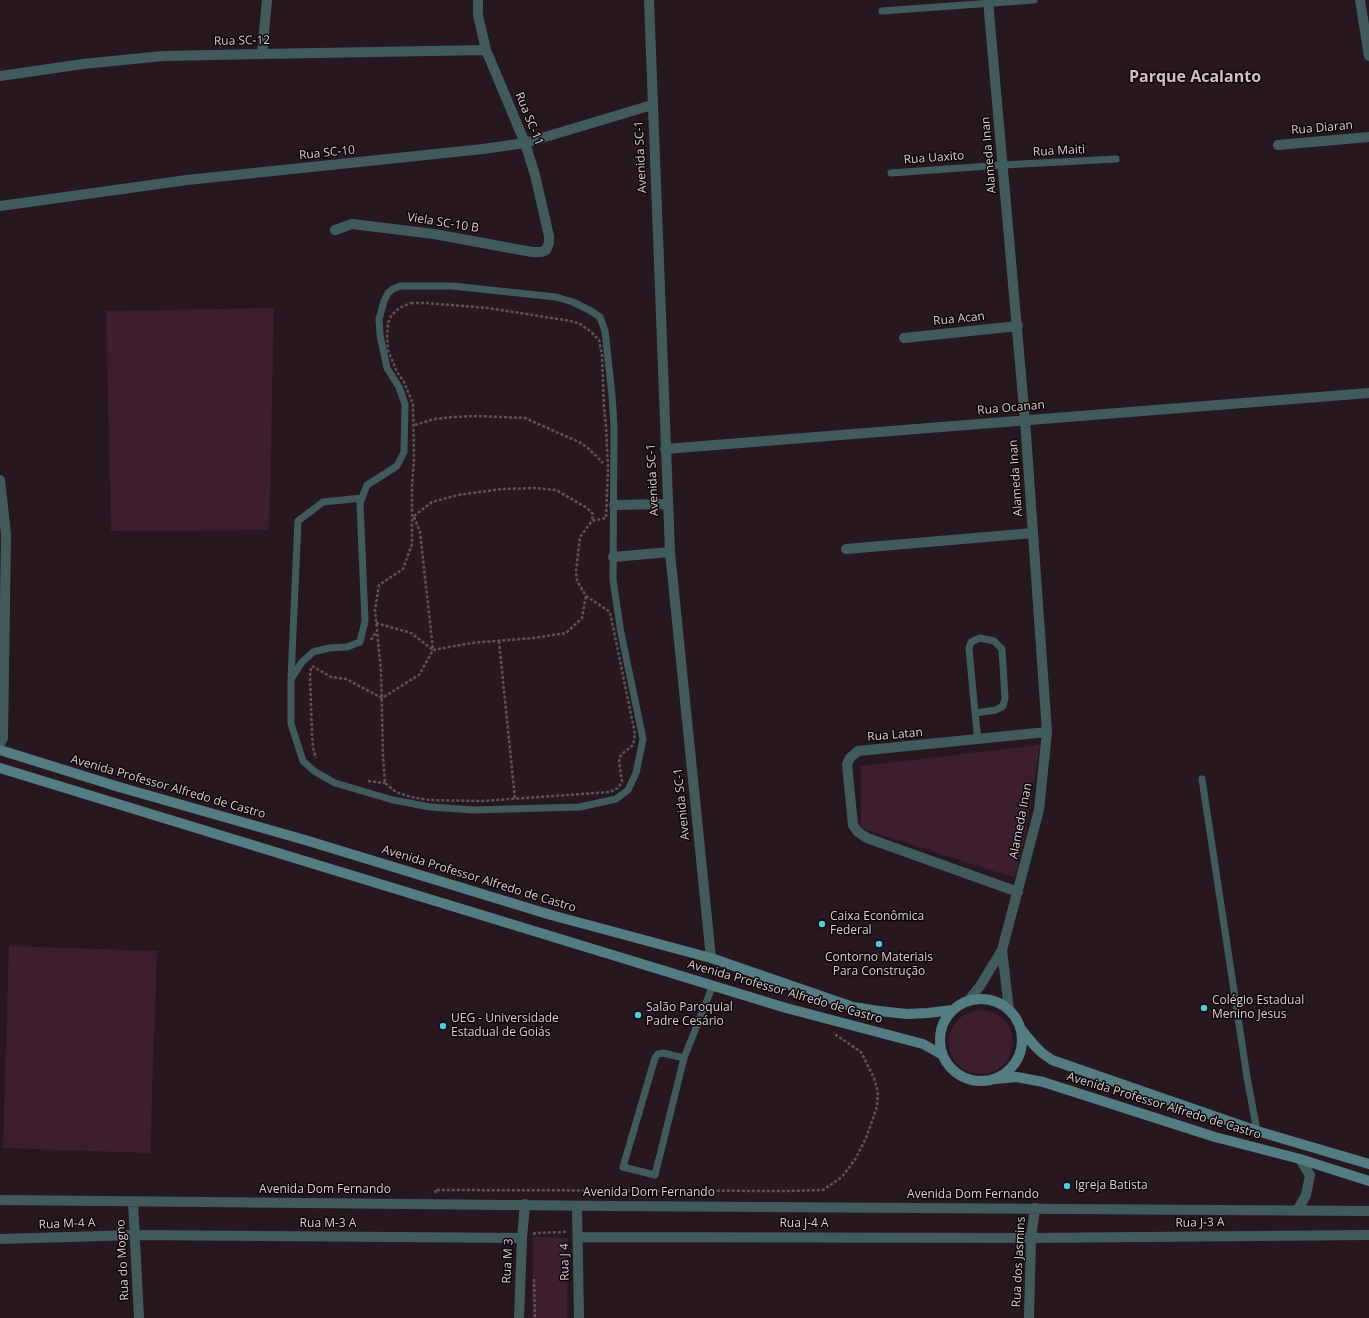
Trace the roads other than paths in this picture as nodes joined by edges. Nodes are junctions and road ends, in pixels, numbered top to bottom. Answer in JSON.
{"nodes":[{"id":1,"x":267,"y":0,"type":"edge"},
{"id":2,"x":478,"y":0,"type":"edge"},
{"id":3,"x":649,"y":0,"type":"edge"},
{"id":4,"x":1034,"y":0,"type":"edge"},
{"id":5,"x":1360,"y":0,"type":"edge"},
{"id":6,"x":988,"y":2,"type":"edge"},
{"id":7,"x":882,"y":11,"type":"dead end"},
{"id":8,"x":486,"y":50,"type":"junction"},
{"id":9,"x":262,"y":54,"type":"junction"},
{"id":10,"x":1369,"y":56,"type":"edge"},
{"id":11,"x":0,"y":76,"type":"edge"},
{"id":12,"x":652,"y":105,"type":"junction"},
{"id":13,"x":1369,"y":137,"type":"edge"},
{"id":14,"x":525,"y":143,"type":"junction"},
{"id":15,"x":1278,"y":145,"type":"dead end"},
{"id":16,"x":1116,"y":159,"type":"dead end"},
{"id":17,"x":1003,"y":165,"type":"junction"},
{"id":18,"x":890,"y":173,"type":"dead end"},
{"id":19,"x":0,"y":206,"type":"edge"},
{"id":20,"x":336,"y":230,"type":"dead end"},
{"id":21,"x":546,"y":250,"type":"joint"},
{"id":22,"x":1018,"y":326,"type":"junction"},
{"id":23,"x":904,"y":338,"type":"dead end"},
{"id":24,"x":1366,"y":394,"type":"edge"},
{"id":25,"x":1025,"y":420,"type":"junction"},
{"id":26,"x":665,"y":449,"type":"junction"},
{"id":27,"x":0,"y":480,"type":"edge"},
{"id":28,"x":362,"y":498,"type":"junction"},
{"id":29,"x":668,"y":504,"type":"junction"},
{"id":30,"x":614,"y":505,"type":"junction"},
{"id":31,"x":1033,"y":533,"type":"junction"},
{"id":32,"x":3,"y":534,"type":"edge"},
{"id":33,"x":846,"y":549,"type":"dead end"},
{"id":34,"x":670,"y":552,"type":"junction"},
{"id":35,"x":613,"y":557,"type":"junction"},
{"id":36,"x":291,"y":679,"type":"junction"},
{"id":37,"x":975,"y":713,"type":"junction"},
{"id":38,"x":1048,"y":732,"type":"junction"},
{"id":39,"x":978,"y":740,"type":"junction"},
{"id":40,"x":0,"y":744,"type":"edge"},
{"id":41,"x":0,"y":750,"type":"edge"},
{"id":42,"x":0,"y":768,"type":"edge"},
{"id":43,"x":1202,"y":779,"type":"dead end"},
{"id":44,"x":1018,"y":892,"type":"junction"},
{"id":45,"x":1002,"y":950,"type":"junction"},
{"id":46,"x":711,"y":958,"type":"junction"},
{"id":47,"x":713,"y":985,"type":"junction"},
{"id":48,"x":968,"y":1001,"type":"junction"},
{"id":49,"x":952,"y":1010,"type":"junction"},
{"id":50,"x":1009,"y":1010,"type":"junction"},
{"id":51,"x":1020,"y":1028,"type":"junction"},
{"id":52,"x":941,"y":1054,"type":"junction"},
{"id":53,"x":684,"y":1058,"type":"junction"},
{"id":54,"x":995,"y":1079,"type":"junction"},
{"id":55,"x":1258,"y":1130,"type":"junction"},
{"id":56,"x":1300,"y":1159,"type":"junction"},
{"id":57,"x":1369,"y":1164,"type":"edge"},
{"id":58,"x":1369,"y":1181,"type":"edge"},
{"id":59,"x":0,"y":1200,"type":"edge"},
{"id":60,"x":133,"y":1202,"type":"junction"},
{"id":61,"x":525,"y":1204,"type":"junction"},
{"id":62,"x":577,"y":1206,"type":"junction"},
{"id":63,"x":1035,"y":1208,"type":"junction"},
{"id":64,"x":1297,"y":1210,"type":"junction"},
{"id":65,"x":1369,"y":1211,"type":"edge"},
{"id":66,"x":135,"y":1235,"type":"junction"},
{"id":67,"x":1369,"y":1235,"type":"edge"},
{"id":68,"x":578,"y":1237,"type":"junction"},
{"id":69,"x":527,"y":1238,"type":"junction"},
{"id":70,"x":1031,"y":1238,"type":"junction"},
{"id":71,"x":0,"y":1239,"type":"edge"},
{"id":72,"x":139,"y":1318,"type":"edge"},
{"id":73,"x":519,"y":1318,"type":"edge"},
{"id":74,"x":579,"y":1318,"type":"edge"},
{"id":75,"x":1029,"y":1318,"type":"edge"}],
"edges":[{"from":1,"to":9,"type":"street"},
{"from":2,"to":8,"type":"street","name":"Rua SC-11"},
{"from":3,"to":12,"type":"street","name":"Avenida SC-1"},
{"from":4,"to":6,"type":"lane"},
{"from":5,"to":10,"type":"street"},
{"from":6,"to":7,"type":"lane"},
{"from":6,"to":17,"type":"street","name":"Alameda Inan"},
{"from":8,"to":9,"type":"street","name":"Rua SC-12"},
{"from":8,"to":14,"type":"street","name":"Rua SC-11"},
{"from":9,"to":11,"type":"street","name":"Rua SC-12"},
{"from":12,"to":14,"type":"street","name":"Rua SC-10"},
{"from":12,"to":26,"type":"street","name":"Avenida SC-1"},
{"from":13,"to":15,"type":"street","name":"Rua Diaran"},
{"from":14,"to":19,"type":"street","name":"Rua SC-10"},
{"from":14,"to":21,"type":"street","name":"Rua SC-11"},
{"from":16,"to":17,"type":"lane","name":"Rua Maiti"},
{"from":17,"to":18,"type":"lane","name":"Rua Uaxito"},
{"from":17,"to":22,"type":"street","name":"Alameda Inan"},
{"from":20,"to":21,"type":"street","name":"Viela SC-10 B"},
{"from":22,"to":23,"type":"street","name":"Rua Acan"},
{"from":22,"to":25,"type":"street","name":"Alameda Inan"},
{"from":24,"to":25,"type":"street","name":"Rua Ocanan"},
{"from":25,"to":26,"type":"street","name":"Rua Ocanan"},
{"from":25,"to":31,"type":"street","name":"Alameda Inan"},
{"from":26,"to":29,"type":"street","name":"Avenida SC-1"},
{"from":27,"to":32,"type":"street"},
{"from":28,"to":30,"type":"lane"},
{"from":28,"to":36,"type":"lane"},
{"from":28,"to":36,"type":"lane"},
{"from":29,"to":30,"type":"street"},
{"from":29,"to":34,"type":"street","name":"Avenida SC-1"},
{"from":30,"to":35,"type":"lane"},
{"from":31,"to":33,"type":"street"},
{"from":31,"to":38,"type":"street","name":"Alameda Inan"},
{"from":32,"to":40,"type":"street"},
{"from":34,"to":35,"type":"street"},
{"from":34,"to":46,"type":"street","name":"Avenida SC-1"},
{"from":35,"to":36,"type":"lane"},
{"from":37,"to":37,"type":"lane"},
{"from":37,"to":39,"type":"lane"},
{"from":38,"to":39,"type":"street","name":"Rua Latan"},
{"from":38,"to":44,"type":"street","name":"Alameda Inan"},
{"from":39,"to":44,"type":"street","name":"Rua Latan"},
{"from":41,"to":46,"type":"main road","name":"Avenida Professor Alfredo de Castro"},
{"from":42,"to":47,"type":"main road","name":"Avenida Professor Alfredo de Castro"},
{"from":43,"to":55,"type":"lane"},
{"from":44,"to":45,"type":"street","name":"Alameda Inan"},
{"from":45,"to":48,"type":"street","name":"Alameda Inan"},
{"from":45,"to":50,"type":"street","name":"Alameda Inan"},
{"from":46,"to":49,"type":"main road","name":"Avenida Professor Alfredo de Castro"},
{"from":47,"to":52,"type":"main road","name":"Avenida Professor Alfredo de Castro"},
{"from":47,"to":53,"type":"lane"},
{"from":48,"to":49,"type":"main road"},
{"from":48,"to":50,"type":"main road"},
{"from":49,"to":52,"type":"main road"},
{"from":50,"to":51,"type":"main road"},
{"from":51,"to":54,"type":"main road"},
{"from":51,"to":55,"type":"main road","name":"Avenida Professor Alfredo de Castro"},
{"from":52,"to":54,"type":"main road"},
{"from":53,"to":53,"type":"lane"},
{"from":54,"to":56,"type":"main road","name":"Avenida Professor Alfredo de Castro"},
{"from":55,"to":57,"type":"main road","name":"Avenida Professor Alfredo de Castro"},
{"from":56,"to":58,"type":"main road","name":"Avenida Professor Alfredo de Castro"},
{"from":56,"to":64,"type":"street"},
{"from":59,"to":60,"type":"street","name":"Avenida Dom Fernando"},
{"from":60,"to":61,"type":"street","name":"Avenida Dom Fernando"},
{"from":60,"to":66,"type":"street","name":"Rua do Mogno"},
{"from":61,"to":62,"type":"street","name":"Avenida Dom Fernando"},
{"from":61,"to":69,"type":"street","name":"Rua M 3"},
{"from":62,"to":63,"type":"street","name":"Avenida Dom Fernando"},
{"from":62,"to":68,"type":"street","name":"Rua J 4"},
{"from":63,"to":64,"type":"street","name":"Avenida Dom Fernando"},
{"from":63,"to":70,"type":"street","name":"Rua dos Jasmins"},
{"from":64,"to":65,"type":"street","name":"Avenida Dom Fernando"},
{"from":66,"to":69,"type":"street","name":"Rua M-3 A"},
{"from":66,"to":71,"type":"street","name":"Rua M-4 A"},
{"from":66,"to":72,"type":"street","name":"Rua do Mogno"},
{"from":67,"to":70,"type":"street","name":"Rua J-3 A"},
{"from":68,"to":70,"type":"street","name":"Rua J-4 A"},
{"from":68,"to":74,"type":"street","name":"Rua J 4"},
{"from":69,"to":73,"type":"street","name":"Rua M 3"},
{"from":70,"to":75,"type":"street","name":"Rua dos Jasmins"}]}
